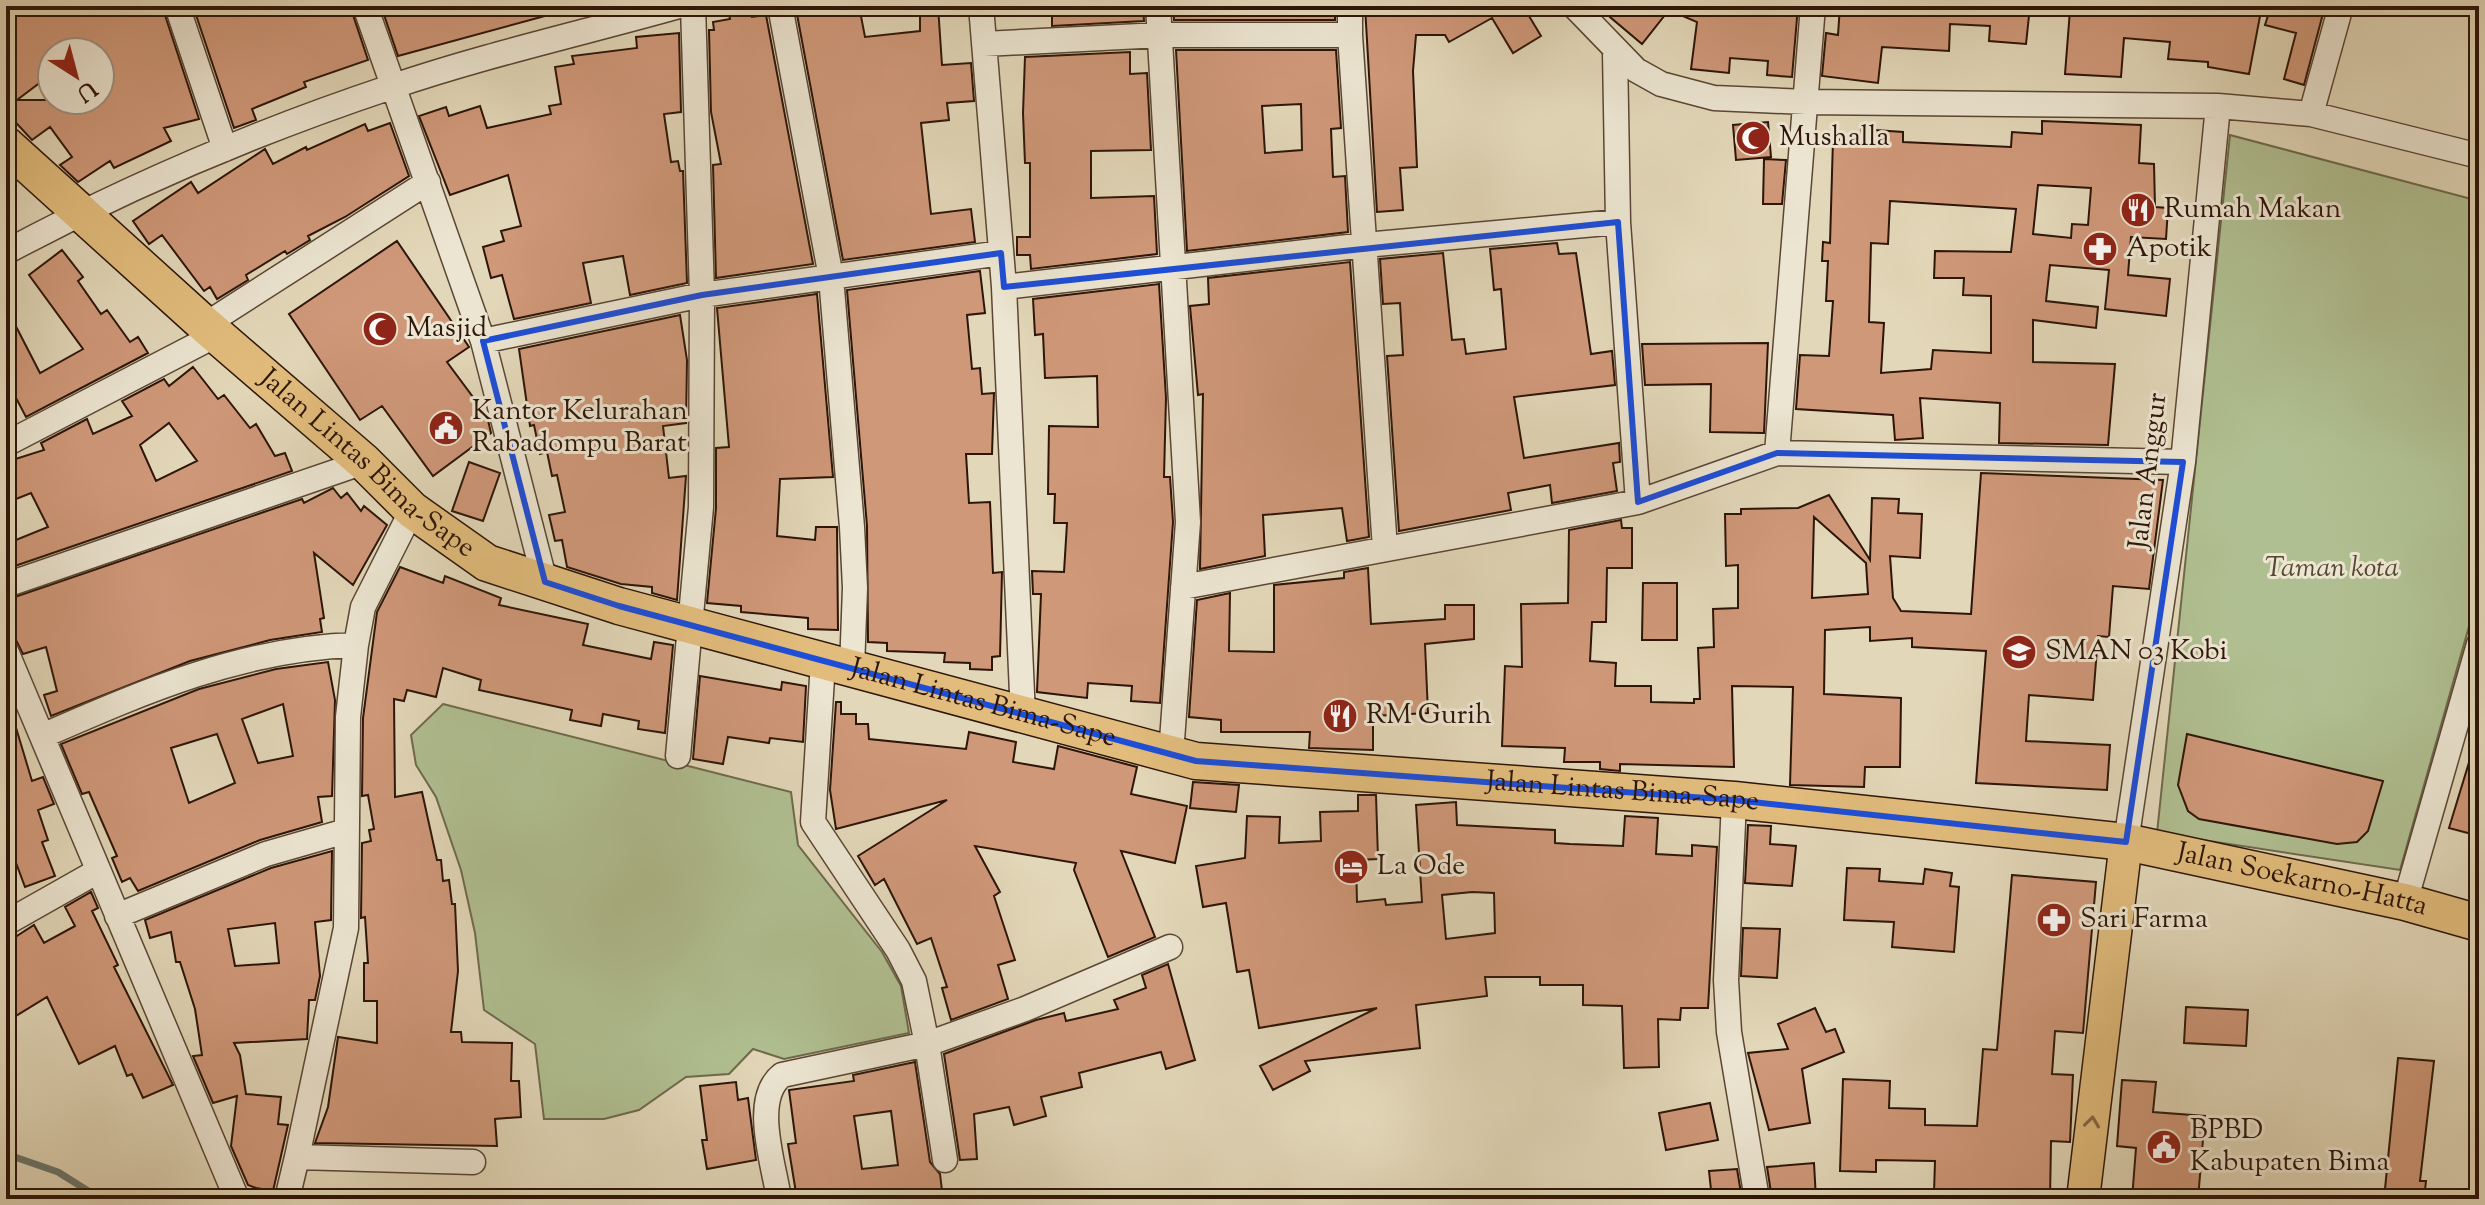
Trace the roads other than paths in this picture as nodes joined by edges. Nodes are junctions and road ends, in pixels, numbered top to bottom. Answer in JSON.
{"nodes":[{"id":1,"x":177,"y":6,"type":"edge"},
{"id":2,"x":365,"y":6,"type":"edge"},
{"id":3,"x":679,"y":6,"type":"edge"},
{"id":4,"x":693,"y":6,"type":"edge"},
{"id":5,"x":780,"y":6,"type":"edge"},
{"id":6,"x":981,"y":6,"type":"edge"},
{"id":7,"x":1158,"y":6,"type":"edge"},
{"id":8,"x":1350,"y":6,"type":"edge"},
{"id":9,"x":1574,"y":6,"type":"edge"},
{"id":10,"x":1813,"y":6,"type":"edge"},
{"id":11,"x":2341,"y":6,"type":"edge"},
{"id":12,"x":596,"y":17,"type":"edge"},
{"id":13,"x":1160,"y":35,"type":"junction"},
{"id":14,"x":1350,"y":35,"type":"junction"},
{"id":15,"x":984,"y":44,"type":"junction"},
{"id":16,"x":1615,"y":52,"type":"junction"},
{"id":17,"x":395,"y":85,"type":"junction"},
{"id":18,"x":1806,"y":102,"type":"junction"},
{"id":19,"x":2218,"y":106,"type":"junction"},
{"id":20,"x":2311,"y":114,"type":"junction"},
{"id":21,"x":6,"y":145,"type":"edge"},
{"id":22,"x":225,"y":149,"type":"junction"},
{"id":23,"x":2479,"y":156,"type":"edge"},
{"id":24,"x":428,"y":182,"type":"junction"},
{"id":25,"x":80,"y":213,"type":"junction"},
{"id":26,"x":1618,"y":222,"type":"junction"},
{"id":27,"x":1365,"y":245,"type":"junction"},
{"id":28,"x":6,"y":252,"type":"edge"},
{"id":29,"x":1001,"y":253,"type":"junction"},
{"id":30,"x":1174,"y":269,"type":"junction"},
{"id":31,"x":831,"y":277,"type":"junction"},
{"id":32,"x":1004,"y":287,"type":"junction"},
{"id":33,"x":702,"y":295,"type":"junction"},
{"id":34,"x":210,"y":330,"type":"junction"},
{"id":35,"x":483,"y":341,"type":"junction"},
{"id":36,"x":6,"y":444,"type":"edge"},
{"id":37,"x":1777,"y":453,"type":"junction"},
{"id":38,"x":364,"y":462,"type":"junction"},
{"id":39,"x":2183,"y":462,"type":"junction"},
{"id":40,"x":1638,"y":502,"type":"junction"},
{"id":41,"x":412,"y":510,"type":"junction"},
{"id":42,"x":1385,"y":549,"type":"junction"},
{"id":43,"x":545,"y":582,"type":"junction"},
{"id":44,"x":6,"y":585,"type":"edge"},
{"id":45,"x":1183,"y":587,"type":"junction"},
{"id":46,"x":692,"y":627,"type":"junction"},
{"id":47,"x":2479,"y":644,"type":"edge"},
{"id":48,"x":356,"y":645,"type":"junction"},
{"id":49,"x":6,"y":651,"type":"edge"},
{"id":50,"x":838,"y":665,"type":"junction"},
{"id":51,"x":1023,"y":716,"type":"junction"},
{"id":52,"x":42,"y":736,"type":"junction"},
{"id":53,"x":1171,"y":754,"type":"junction"},
{"id":54,"x":678,"y":756,"type":"dead end"},
{"id":55,"x":1734,"y":800,"type":"junction"},
{"id":56,"x":346,"y":831,"type":"junction"},
{"id":57,"x":2126,"y":842,"type":"junction"},
{"id":58,"x":98,"y":871,"type":"junction"},
{"id":59,"x":2405,"y":902,"type":"junction"},
{"id":60,"x":117,"y":916,"type":"junction"},
{"id":61,"x":6,"y":923,"type":"edge"},
{"id":62,"x":2479,"y":923,"type":"edge"},
{"id":63,"x":1170,"y":947,"type":"dead end"},
{"id":64,"x":927,"y":1044,"type":"junction"},
{"id":65,"x":297,"y":1157,"type":"junction"},
{"id":66,"x":945,"y":1160,"type":"dead end"},
{"id":67,"x":473,"y":1162,"type":"dead end"},
{"id":68,"x":237,"y":1199,"type":"edge"},
{"id":69,"x":287,"y":1199,"type":"edge"},
{"id":70,"x":779,"y":1199,"type":"edge"},
{"id":71,"x":1757,"y":1199,"type":"edge"},
{"id":72,"x":2083,"y":1199,"type":"edge"}],
"edges":[{"from":1,"to":22,"type":"street"},
{"from":2,"to":17,"type":"street"},
{"from":3,"to":12,"type":"street"},
{"from":4,"to":33,"type":"street"},
{"from":5,"to":31,"type":"street"},
{"from":6,"to":15,"type":"street"},
{"from":7,"to":13,"type":"street"},
{"from":8,"to":14,"type":"street"},
{"from":9,"to":16,"type":"street"},
{"from":10,"to":18,"type":"street"},
{"from":11,"to":20,"type":"street"},
{"from":12,"to":17,"type":"street"},
{"from":13,"to":14,"type":"street"},
{"from":13,"to":15,"type":"street"},
{"from":13,"to":30,"type":"street"},
{"from":14,"to":27,"type":"street"},
{"from":15,"to":29,"type":"street"},
{"from":16,"to":18,"type":"street"},
{"from":16,"to":26,"type":"street"},
{"from":17,"to":22,"type":"street"},
{"from":17,"to":24,"type":"street"},
{"from":18,"to":19,"type":"street"},
{"from":18,"to":37,"type":"street"},
{"from":19,"to":20,"type":"street"},
{"from":19,"to":39,"type":"street","name":"Jalan Anggur"},
{"from":20,"to":23,"type":"street"},
{"from":21,"to":25,"type":"highway","name":"Jalan Lintas Bima-Sape"},
{"from":22,"to":25,"type":"street"},
{"from":24,"to":34,"type":"street"},
{"from":24,"to":35,"type":"street"},
{"from":25,"to":28,"type":"street"},
{"from":25,"to":34,"type":"highway","name":"Jalan Lintas Bima-Sape"},
{"from":26,"to":27,"type":"street"},
{"from":26,"to":40,"type":"street"},
{"from":27,"to":30,"type":"street"},
{"from":27,"to":42,"type":"street"},
{"from":29,"to":31,"type":"street"},
{"from":29,"to":32,"type":"street"},
{"from":30,"to":32,"type":"street"},
{"from":30,"to":45,"type":"street"},
{"from":31,"to":33,"type":"street"},
{"from":31,"to":50,"type":"street"},
{"from":32,"to":51,"type":"street"},
{"from":33,"to":35,"type":"street"},
{"from":33,"to":46,"type":"street"},
{"from":34,"to":36,"type":"street"},
{"from":34,"to":38,"type":"highway","name":"Jalan Lintas Bima-Sape"},
{"from":35,"to":43,"type":"street"},
{"from":37,"to":39,"type":"street"},
{"from":37,"to":40,"type":"street"},
{"from":38,"to":41,"type":"highway","name":"Jalan Lintas Bima-Sape"},
{"from":38,"to":44,"type":"street"},
{"from":39,"to":57,"type":"street","name":"Jalan Anggur"},
{"from":40,"to":42,"type":"street"},
{"from":41,"to":43,"type":"highway","name":"Jalan Lintas Bima-Sape"},
{"from":41,"to":48,"type":"street"},
{"from":42,"to":45,"type":"street"},
{"from":43,"to":46,"type":"highway","name":"Jalan Lintas Bima-Sape"},
{"from":45,"to":53,"type":"street"},
{"from":46,"to":50,"type":"highway","name":"Jalan Lintas Bima-Sape"},
{"from":46,"to":54,"type":"street"},
{"from":47,"to":59,"type":"street"},
{"from":48,"to":52,"type":"street"},
{"from":48,"to":56,"type":"street"},
{"from":49,"to":52,"type":"street"},
{"from":50,"to":51,"type":"highway","name":"Jalan Lintas Bima-Sape"},
{"from":50,"to":64,"type":"street"},
{"from":51,"to":53,"type":"highway","name":"Jalan Lintas Bima-Sape"},
{"from":52,"to":58,"type":"street"},
{"from":53,"to":55,"type":"highway","name":"Jalan Lintas Bima-Sape"},
{"from":55,"to":57,"type":"highway","name":"Jalan Lintas Bima-Sape"},
{"from":55,"to":71,"type":"street"},
{"from":56,"to":60,"type":"street"},
{"from":56,"to":65,"type":"street"},
{"from":57,"to":59,"type":"highway","name":"Jalan Soekarno-Hatta"},
{"from":72,"to":57,"type":"main road","one_way":true},
{"from":58,"to":60,"type":"street"},
{"from":58,"to":61,"type":"street"},
{"from":59,"to":62,"type":"highway","name":"Jalan Soekarno-Hatta"},
{"from":60,"to":68,"type":"street"},
{"from":63,"to":64,"type":"street"},
{"from":64,"to":66,"type":"street"},
{"from":64,"to":70,"type":"street"},
{"from":65,"to":67,"type":"street"},
{"from":65,"to":69,"type":"street"}]}
